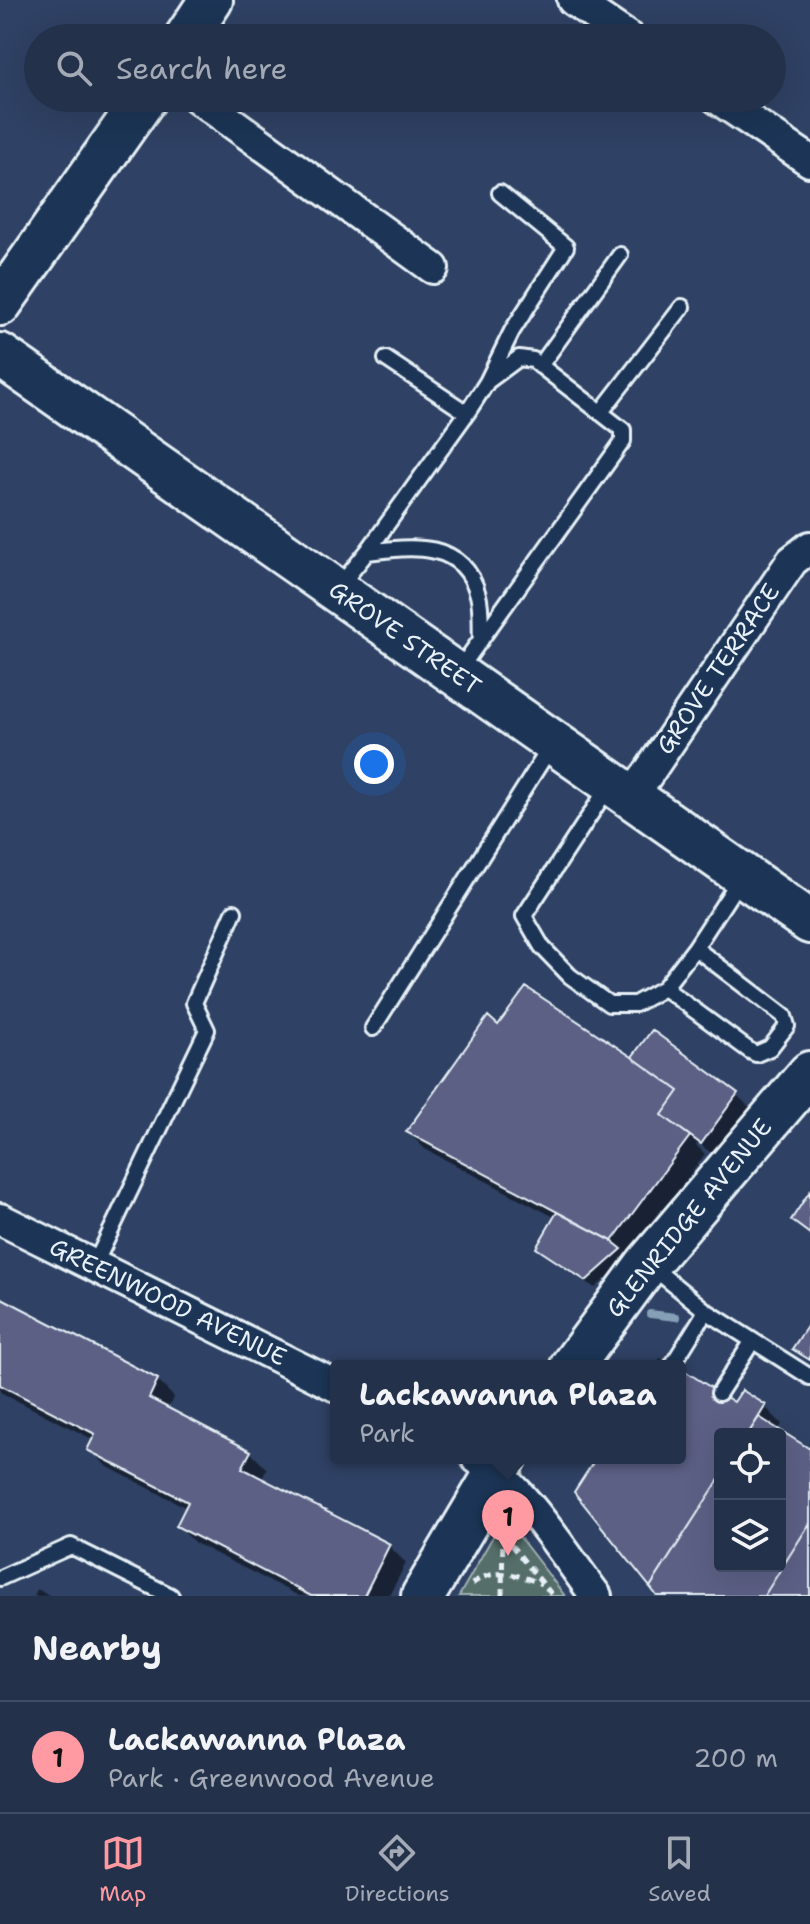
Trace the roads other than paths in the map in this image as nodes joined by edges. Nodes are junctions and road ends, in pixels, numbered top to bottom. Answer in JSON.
{"nodes":[{"id":1,"x":211,"y":0,"type":"edge"},
{"id":2,"x":573,"y":0,"type":"edge"},
{"id":3,"x":195,"y":24,"type":"edge"},
{"id":4,"x":608,"y":24,"type":"edge"},
{"id":5,"x":135,"y":112,"type":"edge"},
{"id":6,"x":217,"y":112,"type":"edge"},
{"id":7,"x":738,"y":112,"type":"edge"},
{"id":8,"x":810,"y":161,"type":"edge"},
{"id":9,"x":500,"y":193,"type":"dead end"},
{"id":10,"x":620,"y":255,"type":"dead end"},
{"id":11,"x":433,"y":268,"type":"dead end"},
{"id":12,"x":0,"y":304,"type":"edge"},
{"id":13,"x":682,"y":307,"type":"dead end"},
{"id":14,"x":0,"y":355,"type":"edge"},
{"id":15,"x":386,"y":359,"type":"dead end"},
{"id":16,"x":540,"y":366,"type":"junction"},
{"id":17,"x":487,"y":382,"type":"junction"},
{"id":18,"x":601,"y":412,"type":"junction"},
{"id":19,"x":467,"y":413,"type":"junction"},
{"id":20,"x":810,"y":547,"type":"edge"},
{"id":21,"x":367,"y":552,"type":"junction"},
{"id":22,"x":336,"y":590,"type":"junction"},
{"id":23,"x":481,"y":640,"type":"junction"},
{"id":24,"x":456,"y":674,"type":"junction"},
{"id":25,"x":554,"y":742,"type":"junction"},
{"id":26,"x":621,"y":789,"type":"junction"},
{"id":27,"x":743,"y":875,"type":"junction"},
{"id":28,"x":234,"y":912,"type":"dead end"},
{"id":29,"x":810,"y":922,"type":"edge"},
{"id":30,"x":695,"y":948,"type":"junction"},
{"id":31,"x":664,"y":988,"type":"junction"},
{"id":32,"x":373,"y":1028,"type":"dead end"},
{"id":33,"x":810,"y":1073,"type":"edge"},
{"id":34,"x":0,"y":1219,"type":"edge"},
{"id":35,"x":648,"y":1263,"type":"junction"},
{"id":36,"x":94,"y":1266,"type":"junction"},
{"id":37,"x":706,"y":1311,"type":"junction"},
{"id":38,"x":752,"y":1342,"type":"junction"},
{"id":39,"x":576,"y":1360,"type":"edge"},
{"id":40,"x":675,"y":1360,"type":"edge"},
{"id":41,"x":810,"y":1377,"type":"edge"},
{"id":42,"x":330,"y":1383,"type":"edge"},
{"id":43,"x":719,"y":1393,"type":"dead end"},
{"id":44,"x":499,"y":1470,"type":"edge"},
{"id":45,"x":0,"y":1578,"type":"edge"},
{"id":46,"x":171,"y":1596,"type":"edge"},
{"id":47,"x":423,"y":1596,"type":"edge"},
{"id":48,"x":596,"y":1596,"type":"edge"}],
"edges":[{"from":1,"to":3,"type":"main road"},
{"from":2,"to":4,"type":"street"},
{"from":5,"to":12,"type":"main road"},
{"from":6,"to":11,"type":"street"},
{"from":7,"to":8,"type":"street"},
{"from":9,"to":17,"type":"lane"},
{"from":10,"to":16,"type":"lane"},
{"from":13,"to":18,"type":"lane"},
{"from":14,"to":22,"type":"main road","name":"GROVE STREET"},
{"from":15,"to":19,"type":"lane"},
{"from":16,"to":17,"type":"lane"},
{"from":16,"to":18,"type":"lane"},
{"from":17,"to":19,"type":"lane"},
{"from":18,"to":23,"type":"lane"},
{"from":19,"to":21,"type":"lane"},
{"from":20,"to":26,"type":"street","name":"GROVE TERRACE"},
{"from":21,"to":22,"type":"lane"},
{"from":21,"to":23,"type":"lane"},
{"from":22,"to":24,"type":"main road","name":"GROVE STREET"},
{"from":23,"to":24,"type":"lane"},
{"from":24,"to":25,"type":"main road","name":"GROVE STREET"},
{"from":25,"to":26,"type":"main road","name":"GROVE STREET"},
{"from":25,"to":32,"type":"lane"},
{"from":26,"to":27,"type":"main road","name":"GROVE STREET"},
{"from":26,"to":31,"type":"lane"},
{"from":27,"to":29,"type":"main road","name":"GROVE STREET"},
{"from":27,"to":30,"type":"lane"},
{"from":28,"to":36,"type":"lane"},
{"from":30,"to":31,"type":"lane"},
{"from":30,"to":31,"type":"lane"},
{"from":33,"to":35,"type":"main road","name":"GLENRIDGE AVENUE"},
{"from":34,"to":36,"type":"street","name":"GREENWOOD AVENUE"},
{"from":35,"to":37,"type":"lane"},
{"from":35,"to":39,"type":"main road","name":"GLENRIDGE AVENUE"},
{"from":36,"to":42,"type":"street","name":"GREENWOOD AVENUE"},
{"from":37,"to":38,"type":"lane"},
{"from":37,"to":40,"type":"lane"},
{"from":38,"to":41,"type":"lane"},
{"from":38,"to":43,"type":"lane"},
{"from":44,"to":47,"type":"main road"},
{"from":44,"to":48,"type":"street"},
{"from":45,"to":46,"type":"lane"}]}
